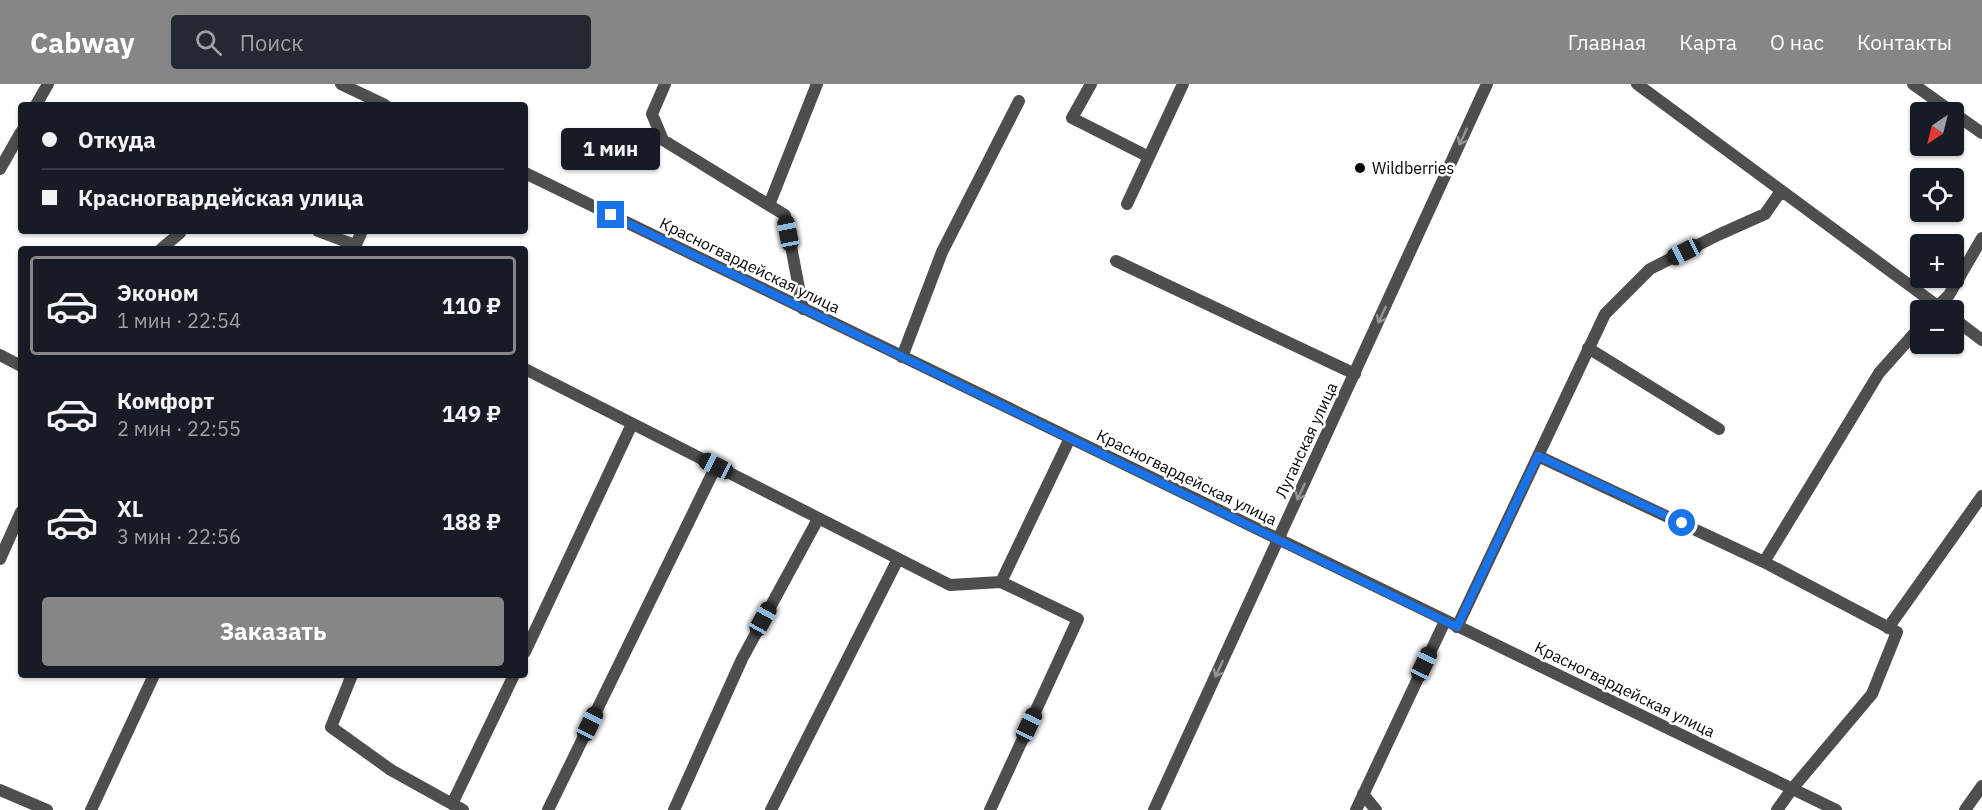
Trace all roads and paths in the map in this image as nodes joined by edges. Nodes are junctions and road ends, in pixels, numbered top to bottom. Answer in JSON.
{"nodes":[{"id":1,"x":48,"y":84,"type":"edge"},
{"id":2,"x":341,"y":84,"type":"edge"},
{"id":3,"x":665,"y":84,"type":"edge"},
{"id":4,"x":817,"y":84,"type":"edge"},
{"id":5,"x":1091,"y":84,"type":"edge"},
{"id":6,"x":1183,"y":84,"type":"edge"},
{"id":7,"x":1487,"y":84,"type":"edge"},
{"id":8,"x":1637,"y":84,"type":"edge"},
{"id":9,"x":1913,"y":84,"type":"edge"},
{"id":10,"x":1019,"y":101,"type":"dead end"},
{"id":11,"x":39,"y":102,"type":"edge"},
{"id":12,"x":379,"y":102,"type":"edge"},
{"id":13,"x":1982,"y":133,"type":"edge"},
{"id":14,"x":18,"y":137,"type":"edge"},
{"id":15,"x":1149,"y":158,"type":"junction"},
{"id":16,"x":0,"y":169,"type":"edge"},
{"id":17,"x":528,"y":174,"type":"edge"},
{"id":18,"x":1781,"y":191,"type":"junction"},
{"id":19,"x":1127,"y":204,"type":"dead end"},
{"id":20,"x":769,"y":205,"type":"junction"},
{"id":21,"x":179,"y":234,"type":"edge"},
{"id":22,"x":325,"y":234,"type":"edge"},
{"id":23,"x":1982,"y":238,"type":"edge"},
{"id":24,"x":165,"y":246,"type":"edge"},
{"id":25,"x":353,"y":246,"type":"edge"},
{"id":26,"x":1116,"y":261,"type":"dead end"},
{"id":27,"x":1927,"y":300,"type":"edge"},
{"id":28,"x":1945,"y":300,"type":"edge"},
{"id":29,"x":803,"y":309,"type":"junction"},
{"id":30,"x":1964,"y":326,"type":"edge"},
{"id":31,"x":1910,"y":338,"type":"edge"},
{"id":32,"x":1982,"y":340,"type":"edge"},
{"id":33,"x":1588,"y":348,"type":"junction"},
{"id":34,"x":0,"y":355,"type":"edge"},
{"id":35,"x":902,"y":357,"type":"junction"},
{"id":36,"x":18,"y":364,"type":"edge"},
{"id":37,"x":528,"y":371,"type":"edge"},
{"id":38,"x":1355,"y":374,"type":"junction"},
{"id":39,"x":632,"y":424,"type":"junction"},
{"id":40,"x":1719,"y":429,"type":"dead end"},
{"id":41,"x":1070,"y":438,"type":"junction"},
{"id":42,"x":1538,"y":456,"type":"junction"},
{"id":43,"x":716,"y":466,"type":"junction"},
{"id":44,"x":1982,"y":496,"type":"edge"},
{"id":45,"x":18,"y":519,"type":"edge"},
{"id":46,"x":818,"y":519,"type":"junction"},
{"id":47,"x":1279,"y":540,"type":"junction"},
{"id":48,"x":0,"y":559,"type":"edge"},
{"id":49,"x":898,"y":559,"type":"junction"},
{"id":50,"x":1764,"y":561,"type":"junction"},
{"id":51,"x":1001,"y":582,"type":"junction"},
{"id":52,"x":1445,"y":621,"type":"junction"},
{"id":53,"x":1457,"y":627,"type":"junction"},
{"id":54,"x":1888,"y":628,"type":"junction"},
{"id":55,"x":528,"y":646,"type":"edge"},
{"id":56,"x":153,"y":678,"type":"edge"},
{"id":57,"x":351,"y":678,"type":"edge"},
{"id":58,"x":513,"y":678,"type":"edge"},
{"id":59,"x":1982,"y":786,"type":"edge"},
{"id":60,"x":1792,"y":789,"type":"junction"},
{"id":61,"x":0,"y":790,"type":"edge"},
{"id":62,"x":1363,"y":794,"type":"junction"},
{"id":63,"x":458,"y":807,"type":"edge"},
{"id":64,"x":47,"y":810,"type":"edge"},
{"id":65,"x":92,"y":810,"type":"edge"},
{"id":66,"x":548,"y":810,"type":"edge"},
{"id":67,"x":674,"y":810,"type":"edge"},
{"id":68,"x":771,"y":810,"type":"edge"},
{"id":69,"x":990,"y":810,"type":"edge"},
{"id":70,"x":1154,"y":810,"type":"edge"},
{"id":71,"x":1356,"y":810,"type":"edge"},
{"id":72,"x":1376,"y":810,"type":"edge"},
{"id":73,"x":1777,"y":810,"type":"edge"},
{"id":74,"x":1836,"y":810,"type":"edge"},
{"id":75,"x":1965,"y":810,"type":"edge"}],
"edges":[{"from":1,"to":11,"type":"street"},
{"from":2,"to":12,"type":"street"},
{"from":3,"to":20,"type":"street"},
{"from":4,"to":20,"type":"street"},
{"from":5,"to":15,"type":"street"},
{"from":6,"to":15,"type":"street"},
{"from":7,"to":38,"type":"street","name":"Луганская улица","one_way":true},
{"from":8,"to":18,"type":"street"},
{"from":9,"to":13,"type":"street"},
{"from":10,"to":35,"type":"street"},
{"from":14,"to":16,"type":"street"},
{"from":15,"to":19,"type":"street"},
{"from":17,"to":29,"type":"street","name":"Красногвардейская улица"},
{"from":18,"to":27,"type":"street"},
{"from":18,"to":33,"type":"street"},
{"from":20,"to":29,"type":"street"},
{"from":21,"to":24,"type":"street"},
{"from":22,"to":25,"type":"street"},
{"from":23,"to":28,"type":"street"},
{"from":26,"to":38,"type":"street"},
{"from":29,"to":35,"type":"street","name":"Красногвардейская улица"},
{"from":30,"to":32,"type":"street"},
{"from":31,"to":50,"type":"street"},
{"from":33,"to":40,"type":"street"},
{"from":33,"to":42,"type":"street"},
{"from":34,"to":36,"type":"street"},
{"from":35,"to":41,"type":"street","name":"Красногвардейская улица"},
{"from":37,"to":39,"type":"street"},
{"from":38,"to":47,"type":"street","name":"Луганская улица","one_way":true},
{"from":39,"to":43,"type":"street"},
{"from":39,"to":55,"type":"street"},
{"from":41,"to":47,"type":"street","name":"Красногвардейская улица"},
{"from":41,"to":51,"type":"street"},
{"from":42,"to":50,"type":"street"},
{"from":42,"to":53,"type":"street"},
{"from":43,"to":46,"type":"street"},
{"from":43,"to":66,"type":"street"},
{"from":44,"to":54,"type":"street"},
{"from":45,"to":48,"type":"street"},
{"from":46,"to":49,"type":"street"},
{"from":46,"to":67,"type":"street"},
{"from":47,"to":52,"type":"street","name":"Красногвардейская улица"},
{"from":47,"to":70,"type":"street","name":"Луганская улица","one_way":true},
{"from":49,"to":51,"type":"street"},
{"from":49,"to":68,"type":"street"},
{"from":50,"to":54,"type":"street"},
{"from":51,"to":69,"type":"street"},
{"from":52,"to":53,"type":"street","name":"Красногвардейская улица"},
{"from":52,"to":62,"type":"street"},
{"from":53,"to":60,"type":"street","name":"Красногвардейская улица"},
{"from":54,"to":60,"type":"street"},
{"from":56,"to":65,"type":"street"},
{"from":57,"to":63,"type":"street"},
{"from":58,"to":63,"type":"street"},
{"from":59,"to":75,"type":"street"},
{"from":60,"to":73,"type":"street"},
{"from":60,"to":74,"type":"street","name":"Красногвардейская улица"},
{"from":61,"to":64,"type":"street"},
{"from":62,"to":71,"type":"street"},
{"from":62,"to":72,"type":"street"}]}
